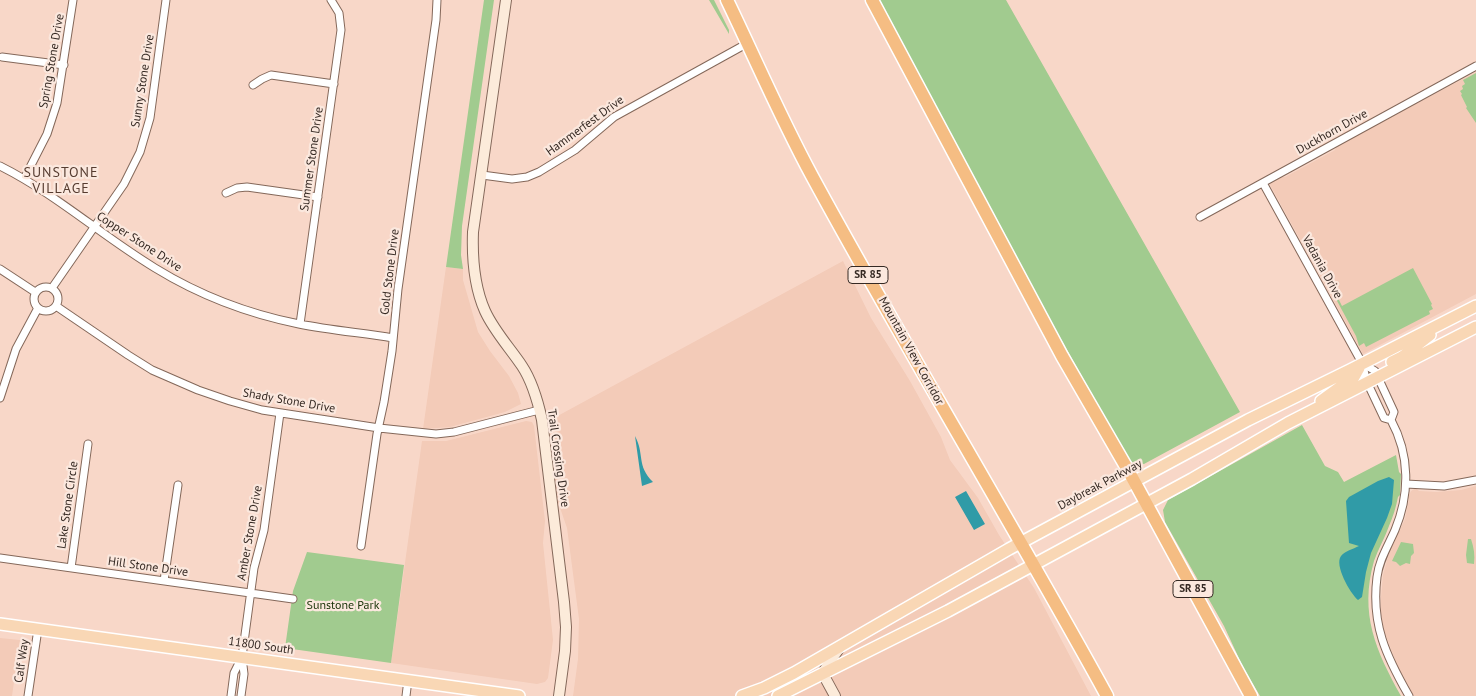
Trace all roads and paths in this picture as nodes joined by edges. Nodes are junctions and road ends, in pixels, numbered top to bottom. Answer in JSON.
{"nodes":[{"id":1,"x":73,"y":0,"type":"edge"},
{"id":2,"x":166,"y":0,"type":"edge"},
{"id":3,"x":331,"y":0,"type":"edge"},
{"id":4,"x":437,"y":0,"type":"edge"},
{"id":5,"x":506,"y":0,"type":"edge"},
{"id":6,"x":727,"y":0,"type":"edge"},
{"id":7,"x":872,"y":0,"type":"edge"},
{"id":8,"x":748,"y":43,"type":"junction"},
{"id":9,"x":2,"y":57,"type":"dead end"},
{"id":10,"x":64,"y":65,"type":"junction"},
{"id":11,"x":1476,"y":66,"type":"edge"},
{"id":12,"x":334,"y":84,"type":"junction"},
{"id":13,"x":253,"y":85,"type":"dead end"},
{"id":14,"x":0,"y":166,"type":"edge"},
{"id":15,"x":482,"y":175,"type":"junction"},
{"id":16,"x":24,"y":179,"type":"junction"},
{"id":17,"x":1263,"y":183,"type":"junction"},
{"id":18,"x":226,"y":193,"type":"dead end"},
{"id":19,"x":318,"y":197,"type":"junction"},
{"id":20,"x":1200,"y":217,"type":"dead end"},
{"id":21,"x":95,"y":227,"type":"junction"},
{"id":22,"x":0,"y":269,"type":"edge"},
{"id":23,"x":52,"y":288,"type":"junction"},
{"id":24,"x":35,"y":292,"type":"junction"},
{"id":25,"x":56,"y":306,"type":"junction"},
{"id":26,"x":1476,"y":306,"type":"edge"},
{"id":27,"x":38,"y":308,"type":"junction"},
{"id":28,"x":1451,"y":318,"type":"junction"},
{"id":29,"x":300,"y":324,"type":"junction"},
{"id":30,"x":1476,"y":327,"type":"edge"},
{"id":31,"x":393,"y":338,"type":"junction"},
{"id":32,"x":1362,"y":363,"type":"junction"},
{"id":33,"x":4,"y":371,"type":"edge"},
{"id":34,"x":1376,"y":374,"type":"junction"},
{"id":35,"x":1367,"y":382,"type":"junction"},
{"id":36,"x":0,"y":398,"type":"edge"},
{"id":37,"x":539,"y":410,"type":"junction"},
{"id":38,"x":280,"y":414,"type":"junction"},
{"id":39,"x":1304,"y":415,"type":"junction"},
{"id":40,"x":1391,"y":420,"type":"junction"},
{"id":41,"x":379,"y":428,"type":"junction"},
{"id":42,"x":88,"y":444,"type":"dead end"},
{"id":43,"x":1476,"y":480,"type":"edge"},
{"id":44,"x":1134,"y":482,"type":"junction"},
{"id":45,"x":1406,"y":484,"type":"junction"},
{"id":46,"x":178,"y":485,"type":"dead end"},
{"id":47,"x":1147,"y":504,"type":"junction"},
{"id":48,"x":1021,"y":542,"type":"junction"},
{"id":49,"x":361,"y":546,"type":"dead end"},
{"id":50,"x":0,"y":558,"type":"edge"},
{"id":51,"x":1034,"y":565,"type":"junction"},
{"id":52,"x":71,"y":568,"type":"junction"},
{"id":53,"x":164,"y":581,"type":"junction"},
{"id":54,"x":251,"y":593,"type":"junction"},
{"id":55,"x":293,"y":599,"type":"dead end"},
{"id":56,"x":0,"y":624,"type":"edge"},
{"id":57,"x":38,"y":630,"type":"junction"},
{"id":58,"x":840,"y":647,"type":"junction"},
{"id":59,"x":242,"y":657,"type":"junction"},
{"id":60,"x":817,"y":660,"type":"junction"},
{"id":61,"x":823,"y":674,"type":"junction"},
{"id":62,"x":408,"y":680,"type":"junction"},
{"id":63,"x":28,"y":696,"type":"edge"},
{"id":64,"x":231,"y":696,"type":"edge"},
{"id":65,"x":242,"y":696,"type":"edge"},
{"id":66,"x":406,"y":696,"type":"edge"},
{"id":67,"x":519,"y":696,"type":"edge"},
{"id":68,"x":559,"y":696,"type":"edge"},
{"id":69,"x":742,"y":696,"type":"edge"},
{"id":70,"x":776,"y":696,"type":"edge"},
{"id":71,"x":835,"y":696,"type":"edge"},
{"id":72,"x":1107,"y":696,"type":"edge"},
{"id":73,"x":1251,"y":696,"type":"edge"},
{"id":74,"x":1408,"y":696,"type":"edge"}],
"edges":[{"from":1,"to":10,"type":"street","name":"Spring Stone Drive"},
{"from":2,"to":21,"type":"street","name":"Sunny Stone Drive"},
{"from":3,"to":12,"type":"street","name":"Summer Stone Drive"},
{"from":4,"to":31,"type":"street","name":"Gold Stone Drive"},
{"from":5,"to":15,"type":"street","name":"Trail Crossing Drive"},
{"from":6,"to":8,"type":"highway","name":"Mountain View Corridor","number":"SR 85"},
{"from":7,"to":44,"type":"highway","number":"SR 85"},
{"from":8,"to":15,"type":"street","name":"Hammerfest Drive"},
{"from":8,"to":48,"type":"highway","name":"Mountain View Corridor","number":"SR 85"},
{"from":9,"to":10,"type":"street"},
{"from":10,"to":16,"type":"street","name":"Spring Stone Drive"},
{"from":11,"to":17,"type":"street","name":"Duckhorn Drive"},
{"from":12,"to":13,"type":"street"},
{"from":12,"to":19,"type":"street","name":"Summer Stone Drive"},
{"from":14,"to":16,"type":"street","name":"Copper Stone Drive"},
{"from":15,"to":37,"type":"street","name":"Trail Crossing Drive"},
{"from":16,"to":21,"type":"street","name":"Copper Stone Drive"},
{"from":17,"to":20,"type":"street","name":"Duckhorn Drive"},
{"from":17,"to":32,"type":"street","name":"Vadania Drive"},
{"from":18,"to":19,"type":"street"},
{"from":19,"to":29,"type":"street","name":"Summer Stone Drive"},
{"from":21,"to":23,"type":"street","name":"Sunny Stone Drive"},
{"from":21,"to":29,"type":"street","name":"Copper Stone Drive"},
{"from":22,"to":24,"type":"street"},
{"from":23,"to":24,"type":"street"},
{"from":23,"to":25,"type":"street"},
{"from":24,"to":27,"type":"street"},
{"from":25,"to":27,"type":"street"},
{"from":25,"to":38,"type":"street","name":"Shady Stone Drive"},
{"from":26,"to":28,"type":"main road","name":"Daybreak Parkway"},
{"from":27,"to":33,"type":"street"},
{"from":28,"to":32,"type":"main road","name":"Daybreak Parkway"},
{"from":28,"to":34,"type":"main road"},
{"from":29,"to":31,"type":"street","name":"Copper Stone Drive"},
{"from":30,"to":34,"type":"main road"},
{"from":31,"to":41,"type":"street","name":"Gold Stone Drive"},
{"from":32,"to":34,"type":"street","name":"Vadania Drive"},
{"from":32,"to":35,"type":"street","name":"Vadania Drive"},
{"from":32,"to":39,"type":"main road"},
{"from":32,"to":44,"type":"main road","name":"Daybreak Parkway"},
{"from":33,"to":36,"type":"street"},
{"from":34,"to":35,"type":"main road"},
{"from":34,"to":40,"type":"street","name":"Vadania Drive"},
{"from":35,"to":39,"type":"main road"},
{"from":35,"to":40,"type":"street","name":"Vadania Drive"},
{"from":37,"to":41,"type":"street","name":"Shady Stone Drive"},
{"from":37,"to":68,"type":"street","name":"Trail Crossing Drive"},
{"from":38,"to":41,"type":"street","name":"Shady Stone Drive"},
{"from":38,"to":54,"type":"street","name":"Amber Stone Drive"},
{"from":39,"to":47,"type":"main road"},
{"from":40,"to":45,"type":"street","name":"Vadania Drive"},
{"from":41,"to":49,"type":"street","name":"Gold Stone Drive"},
{"from":42,"to":52,"type":"street","name":"Lake Stone Circle"},
{"from":43,"to":45,"type":"street"},
{"from":44,"to":47,"type":"highway","number":"SR 85"},
{"from":44,"to":48,"type":"main road","name":"Daybreak Parkway"},
{"from":45,"to":74,"type":"street","name":"Vadania Drive"},
{"from":46,"to":53,"type":"street"},
{"from":47,"to":51,"type":"main road"},
{"from":47,"to":73,"type":"highway","number":"SR 85"},
{"from":48,"to":51,"type":"highway","name":"Mountain View Corridor","number":"SR 85"},
{"from":48,"to":58,"type":"main road","name":"Daybreak Parkway"},
{"from":50,"to":52,"type":"street","name":"Hill Stone Drive"},
{"from":51,"to":61,"type":"main road"},
{"from":51,"to":72,"type":"highway","name":"Mountain View Corridor","number":"SR 85"},
{"from":52,"to":53,"type":"street","name":"Hill Stone Drive"},
{"from":53,"to":54,"type":"street","name":"Hill Stone Drive"},
{"from":54,"to":55,"type":"street","name":"Hill Stone Drive"},
{"from":54,"to":59,"type":"street","name":"Amber Stone Drive"},
{"from":56,"to":57,"type":"main road","name":"11800 South"},
{"from":57,"to":59,"type":"main road","name":"11800 South"},
{"from":57,"to":63,"type":"street","name":"Calf Way"},
{"from":58,"to":60,"type":"main road","name":"Daybreak Parkway"},
{"from":58,"to":61,"type":"street"},
{"from":59,"to":62,"type":"main road","name":"11800 South"},
{"from":59,"to":64,"type":"street"},
{"from":59,"to":65,"type":"street"},
{"from":60,"to":69,"type":"main road","name":"Daybreak Parkway"},
{"from":60,"to":70,"type":"main road"},
{"from":61,"to":70,"type":"main road"},
{"from":61,"to":71,"type":"street"},
{"from":62,"to":66,"type":"street"},
{"from":62,"to":67,"type":"main road","name":"11800 South"}]}
